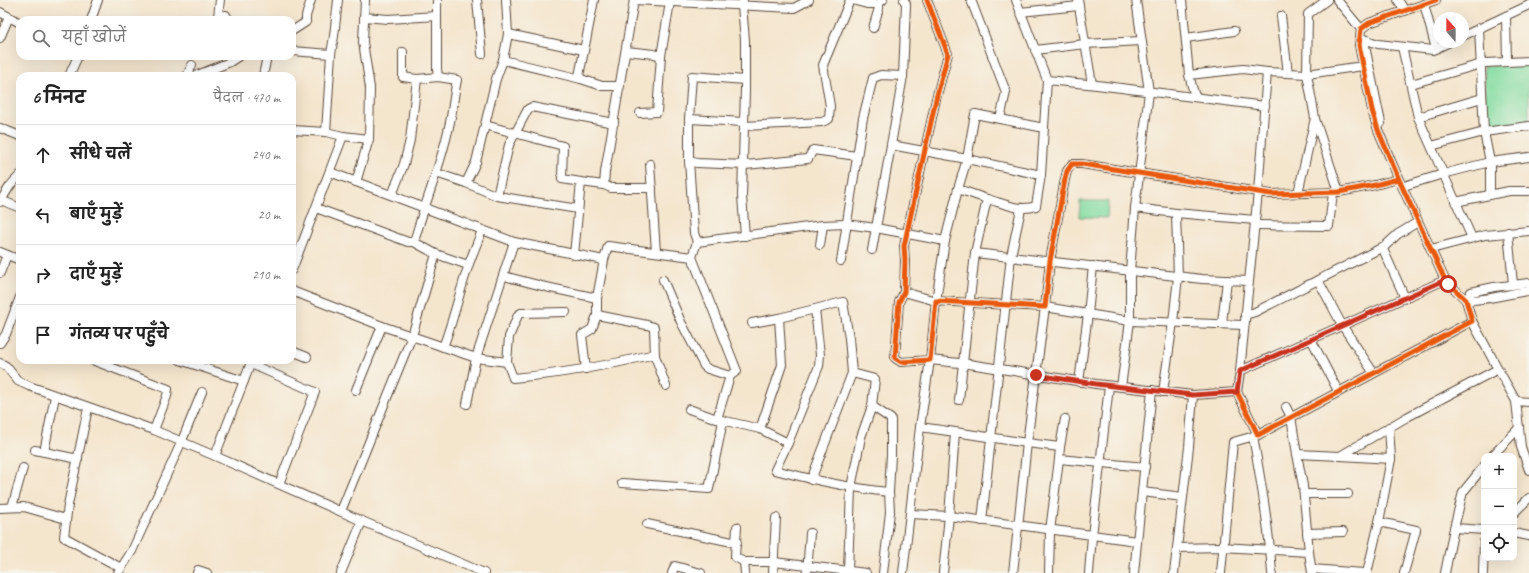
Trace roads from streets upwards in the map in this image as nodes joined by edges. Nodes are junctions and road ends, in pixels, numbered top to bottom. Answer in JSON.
{"nodes":[{"id":1,"x":98,"y":0,"type":"edge"},
{"id":2,"x":220,"y":0,"type":"edge"},
{"id":3,"x":311,"y":0,"type":"edge"},
{"id":4,"x":338,"y":0,"type":"edge"},
{"id":5,"x":366,"y":0,"type":"edge"},
{"id":6,"x":437,"y":0,"type":"edge"},
{"id":7,"x":477,"y":0,"type":"edge"},
{"id":8,"x":506,"y":0,"type":"edge"},
{"id":9,"x":594,"y":0,"type":"edge"},
{"id":10,"x":634,"y":0,"type":"edge"},
{"id":11,"x":809,"y":0,"type":"edge"},
{"id":12,"x":851,"y":0,"type":"edge"},
{"id":13,"x":904,"y":0,"type":"edge"},
{"id":14,"x":927,"y":0,"type":"edge"},
{"id":15,"x":971,"y":0,"type":"edge"},
{"id":16,"x":1016,"y":0,"type":"edge"},
{"id":17,"x":1136,"y":0,"type":"edge"},
{"id":18,"x":1182,"y":0,"type":"edge"},
{"id":19,"x":1326,"y":0,"type":"edge"},
{"id":20,"x":1337,"y":0,"type":"edge"},
{"id":21,"x":1398,"y":0,"type":"edge"},
{"id":22,"x":1436,"y":0,"type":"edge"},
{"id":23,"x":670,"y":2,"type":"junction"},
{"id":24,"x":881,"y":2,"type":"edge"},
{"id":25,"x":743,"y":3,"type":"edge"},
{"id":26,"x":1078,"y":3,"type":"edge"},
{"id":27,"x":784,"y":4,"type":"edge"},
{"id":28,"x":1424,"y":4,"type":"junction"},
{"id":29,"x":1529,"y":5,"type":"edge"},
{"id":30,"x":1405,"y":11,"type":"junction"},
{"id":31,"x":0,"y":12,"type":"edge"},
{"id":32,"x":1020,"y":12,"type":"junction"},
{"id":33,"x":92,"y":16,"type":"edge"},
{"id":34,"x":218,"y":16,"type":"edge"},
{"id":35,"x":437,"y":16,"type":"junction"},
{"id":36,"x":1281,"y":16,"type":"dead end"},
{"id":37,"x":1506,"y":16,"type":"junction"},
{"id":38,"x":9,"y":17,"type":"junction"},
{"id":39,"x":364,"y":17,"type":"junction"},
{"id":40,"x":16,"y":21,"type":"edge"},
{"id":41,"x":296,"y":28,"type":"edge"},
{"id":42,"x":873,"y":28,"type":"dead end"},
{"id":43,"x":1479,"y":28,"type":"junction"},
{"id":44,"x":1361,"y":29,"type":"junction"},
{"id":45,"x":1234,"y":31,"type":"dead end"},
{"id":46,"x":1469,"y":33,"type":"edge"},
{"id":47,"x":508,"y":34,"type":"junction"},
{"id":48,"x":0,"y":38,"type":"edge"},
{"id":49,"x":1186,"y":38,"type":"junction"},
{"id":50,"x":1361,"y":38,"type":"junction"},
{"id":51,"x":1141,"y":41,"type":"junction"},
{"id":52,"x":1085,"y":44,"type":"junction"},
{"id":53,"x":1402,"y":46,"type":"junction"},
{"id":54,"x":1436,"y":49,"type":"joint"},
{"id":55,"x":584,"y":50,"type":"junction"},
{"id":56,"x":1035,"y":50,"type":"junction"},
{"id":57,"x":296,"y":51,"type":"edge"},
{"id":58,"x":626,"y":51,"type":"junction"},
{"id":59,"x":403,"y":52,"type":"dead end"},
{"id":60,"x":331,"y":54,"type":"junction"},
{"id":61,"x":482,"y":54,"type":"dead end"},
{"id":62,"x":661,"y":56,"type":"junction"},
{"id":63,"x":76,"y":60,"type":"edge"},
{"id":64,"x":233,"y":60,"type":"edge"},
{"id":65,"x":267,"y":60,"type":"edge"},
{"id":66,"x":503,"y":60,"type":"junction"},
{"id":67,"x":1507,"y":62,"type":"junction"},
{"id":68,"x":1529,"y":62,"type":"edge"},
{"id":69,"x":1480,"y":64,"type":"junction"},
{"id":70,"x":192,"y":65,"type":"dead end"},
{"id":71,"x":1363,"y":66,"type":"junction"},
{"id":72,"x":71,"y":72,"type":"edge"},
{"id":73,"x":189,"y":72,"type":"edge"},
{"id":74,"x":205,"y":72,"type":"edge"},
{"id":75,"x":264,"y":72,"type":"edge"},
{"id":76,"x":1267,"y":72,"type":"junction"},
{"id":77,"x":1288,"y":73,"type":"junction"},
{"id":78,"x":1307,"y":74,"type":"junction"},
{"id":79,"x":903,"y":76,"type":"junction"},
{"id":80,"x":1189,"y":76,"type":"junction"},
{"id":81,"x":438,"y":77,"type":"junction"},
{"id":82,"x":417,"y":79,"type":"junction"},
{"id":83,"x":581,"y":79,"type":"junction"},
{"id":84,"x":745,"y":80,"type":"junction"},
{"id":85,"x":1047,"y":80,"type":"junction"},
{"id":86,"x":1092,"y":84,"type":"junction"},
{"id":87,"x":1410,"y":84,"type":"junction"},
{"id":88,"x":620,"y":86,"type":"junction"},
{"id":89,"x":1149,"y":92,"type":"junction"},
{"id":90,"x":1195,"y":97,"type":"junction"},
{"id":91,"x":1482,"y":98,"type":"junction"},
{"id":92,"x":1265,"y":106,"type":"junction"},
{"id":93,"x":640,"y":113,"type":"dead end"},
{"id":94,"x":1418,"y":116,"type":"junction"},
{"id":95,"x":1315,"y":118,"type":"junction"},
{"id":96,"x":689,"y":119,"type":"junction"},
{"id":97,"x":1000,"y":119,"type":"junction"},
{"id":98,"x":614,"y":123,"type":"junction"},
{"id":99,"x":744,"y":124,"type":"junction"},
{"id":100,"x":485,"y":125,"type":"junction"},
{"id":101,"x":1529,"y":126,"type":"edge"},
{"id":102,"x":0,"y":128,"type":"edge"},
{"id":103,"x":1044,"y":128,"type":"junction"},
{"id":104,"x":296,"y":130,"type":"edge"},
{"id":105,"x":326,"y":132,"type":"junction"},
{"id":106,"x":1484,"y":132,"type":"junction"},
{"id":107,"x":16,"y":134,"type":"edge"},
{"id":108,"x":515,"y":134,"type":"junction"},
{"id":109,"x":343,"y":136,"type":"junction"},
{"id":110,"x":369,"y":139,"type":"junction"},
{"id":111,"x":891,"y":145,"type":"junction"},
{"id":112,"x":1431,"y":146,"type":"junction"},
{"id":113,"x":925,"y":151,"type":"junction"},
{"id":114,"x":857,"y":156,"type":"junction"},
{"id":115,"x":1529,"y":157,"type":"edge"},
{"id":116,"x":967,"y":159,"type":"junction"},
{"id":117,"x":689,"y":161,"type":"junction"},
{"id":118,"x":1490,"y":162,"type":"junction"},
{"id":119,"x":650,"y":164,"type":"dead end"},
{"id":120,"x":743,"y":164,"type":"junction"},
{"id":121,"x":330,"y":172,"type":"junction"},
{"id":122,"x":436,"y":173,"type":"junction"},
{"id":123,"x":1139,"y":173,"type":"junction"},
{"id":124,"x":1443,"y":174,"type":"junction"},
{"id":125,"x":1041,"y":175,"type":"junction"},
{"id":126,"x":16,"y":179,"type":"edge"},
{"id":127,"x":1398,"y":179,"type":"junction"},
{"id":128,"x":356,"y":182,"type":"junction"},
{"id":129,"x":581,"y":182,"type":"junction"},
{"id":130,"x":466,"y":183,"type":"junction"},
{"id":131,"x":604,"y":185,"type":"junction"},
{"id":132,"x":1407,"y":185,"type":"junction"},
{"id":133,"x":652,"y":188,"type":"junction"},
{"id":134,"x":958,"y":189,"type":"junction"},
{"id":135,"x":1529,"y":191,"type":"edge"},
{"id":136,"x":1258,"y":192,"type":"junction"},
{"id":137,"x":1336,"y":192,"type":"junction"},
{"id":138,"x":1298,"y":193,"type":"junction"},
{"id":139,"x":392,"y":195,"type":"junction"},
{"id":140,"x":1490,"y":195,"type":"junction"},
{"id":141,"x":497,"y":196,"type":"junction"},
{"id":142,"x":988,"y":199,"type":"junction"},
{"id":143,"x":1,"y":201,"type":"edge"},
{"id":144,"x":1455,"y":202,"type":"junction"},
{"id":145,"x":16,"y":207,"type":"edge"},
{"id":146,"x":424,"y":207,"type":"junction"},
{"id":147,"x":316,"y":208,"type":"junction"},
{"id":148,"x":1134,"y":208,"type":"junction"},
{"id":149,"x":578,"y":209,"type":"junction"},
{"id":150,"x":1020,"y":209,"type":"junction"},
{"id":151,"x":1176,"y":213,"type":"junction"},
{"id":152,"x":1418,"y":222,"type":"junction"},
{"id":153,"x":1255,"y":223,"type":"junction"},
{"id":154,"x":846,"y":224,"type":"junction"},
{"id":155,"x":823,"y":225,"type":"junction"},
{"id":156,"x":876,"y":228,"type":"junction"},
{"id":157,"x":482,"y":230,"type":"junction"},
{"id":158,"x":1529,"y":231,"type":"edge"},
{"id":159,"x":1508,"y":232,"type":"junction"},
{"id":160,"x":907,"y":234,"type":"junction"},
{"id":161,"x":745,"y":236,"type":"junction"},
{"id":162,"x":1472,"y":238,"type":"junction"},
{"id":163,"x":945,"y":241,"type":"junction"},
{"id":164,"x":414,"y":242,"type":"junction"},
{"id":165,"x":514,"y":242,"type":"junction"},
{"id":166,"x":697,"y":242,"type":"junction"},
{"id":167,"x":820,"y":245,"type":"dead end"},
{"id":168,"x":1382,"y":247,"type":"junction"},
{"id":169,"x":1435,"y":248,"type":"junction"},
{"id":170,"x":872,"y":250,"type":"dead end"},
{"id":171,"x":656,"y":252,"type":"junction"},
{"id":172,"x":4,"y":253,"type":"edge"},
{"id":173,"x":975,"y":253,"type":"junction"},
{"id":174,"x":436,"y":254,"type":"junction"},
{"id":175,"x":574,"y":254,"type":"junction"},
{"id":176,"x":1011,"y":256,"type":"junction"},
{"id":177,"x":692,"y":257,"type":"junction"},
{"id":178,"x":16,"y":258,"type":"edge"},
{"id":179,"x":296,"y":258,"type":"edge"},
{"id":180,"x":604,"y":260,"type":"junction"},
{"id":181,"x":841,"y":261,"type":"dead end"},
{"id":182,"x":1050,"y":261,"type":"junction"},
{"id":183,"x":468,"y":265,"type":"junction"},
{"id":184,"x":1093,"y":266,"type":"junction"},
{"id":185,"x":1130,"y":271,"type":"junction"},
{"id":186,"x":0,"y":274,"type":"edge"},
{"id":187,"x":504,"y":276,"type":"junction"},
{"id":188,"x":1178,"y":276,"type":"junction"},
{"id":189,"x":663,"y":280,"type":"dead end"},
{"id":190,"x":1227,"y":280,"type":"junction"},
{"id":191,"x":1318,"y":280,"type":"junction"},
{"id":192,"x":1249,"y":281,"type":"junction"},
{"id":193,"x":1447,"y":282,"type":"junction"},
{"id":194,"x":1529,"y":283,"type":"edge"},
{"id":195,"x":1513,"y":284,"type":"junction"},
{"id":196,"x":1529,"y":291,"type":"edge"},
{"id":197,"x":904,"y":292,"type":"junction"},
{"id":198,"x":296,"y":293,"type":"edge"},
{"id":199,"x":597,"y":298,"type":"junction"},
{"id":200,"x":1405,"y":298,"type":"junction"},
{"id":201,"x":1466,"y":300,"type":"junction"},
{"id":202,"x":936,"y":301,"type":"junction"},
{"id":203,"x":969,"y":302,"type":"junction"},
{"id":204,"x":1006,"y":305,"type":"junction"},
{"id":205,"x":16,"y":307,"type":"edge"},
{"id":206,"x":1045,"y":307,"type":"junction"},
{"id":207,"x":815,"y":309,"type":"junction"},
{"id":208,"x":566,"y":312,"type":"dead end"},
{"id":209,"x":1088,"y":314,"type":"junction"},
{"id":210,"x":1245,"y":315,"type":"junction"},
{"id":211,"x":597,"y":316,"type":"junction"},
{"id":212,"x":779,"y":318,"type":"junction"},
{"id":213,"x":1130,"y":321,"type":"junction"},
{"id":214,"x":1173,"y":322,"type":"junction"},
{"id":215,"x":1472,"y":322,"type":"junction"},
{"id":216,"x":752,"y":323,"type":"dead end"},
{"id":217,"x":1222,"y":323,"type":"junction"},
{"id":218,"x":1244,"y":325,"type":"junction"},
{"id":219,"x":1342,"y":325,"type":"junction"},
{"id":220,"x":382,"y":326,"type":"junction"},
{"id":221,"x":412,"y":336,"type":"junction"},
{"id":222,"x":1312,"y":339,"type":"junction"},
{"id":223,"x":0,"y":343,"type":"edge"},
{"id":224,"x":443,"y":347,"type":"junction"},
{"id":225,"x":296,"y":353,"type":"edge"},
{"id":226,"x":655,"y":354,"type":"junction"},
{"id":227,"x":307,"y":357,"type":"dead end"},
{"id":228,"x":476,"y":358,"type":"junction"},
{"id":229,"x":930,"y":360,"type":"junction"},
{"id":230,"x":506,"y":362,"type":"junction"},
{"id":231,"x":0,"y":363,"type":"edge"},
{"id":232,"x":962,"y":363,"type":"junction"},
{"id":233,"x":102,"y":364,"type":"edge"},
{"id":234,"x":192,"y":364,"type":"edge"},
{"id":235,"x":251,"y":364,"type":"edge"},
{"id":236,"x":256,"y":364,"type":"edge"},
{"id":237,"x":586,"y":369,"type":"junction"},
{"id":238,"x":1000,"y":369,"type":"junction"},
{"id":239,"x":1498,"y":369,"type":"junction"},
{"id":240,"x":1240,"y":371,"type":"junction"},
{"id":241,"x":1373,"y":372,"type":"junction"},
{"id":242,"x":852,"y":373,"type":"junction"},
{"id":243,"x":1036,"y":375,"type":"junction"},
{"id":244,"x":730,"y":376,"type":"junction"},
{"id":245,"x":244,"y":381,"type":"junction"},
{"id":246,"x":1078,"y":382,"type":"junction"},
{"id":247,"x":666,"y":386,"type":"dead end"},
{"id":248,"x":1109,"y":386,"type":"junction"},
{"id":249,"x":1122,"y":387,"type":"junction"},
{"id":250,"x":356,"y":390,"type":"dead end"},
{"id":251,"x":1152,"y":390,"type":"junction"},
{"id":252,"x":1338,"y":391,"type":"junction"},
{"id":253,"x":202,"y":392,"type":"dead end"},
{"id":254,"x":1163,"y":392,"type":"junction"},
{"id":255,"x":1237,"y":392,"type":"junction"},
{"id":256,"x":1193,"y":395,"type":"junction"},
{"id":257,"x":55,"y":396,"type":"junction"},
{"id":258,"x":959,"y":400,"type":"dead end"},
{"id":259,"x":1516,"y":401,"type":"junction"},
{"id":260,"x":1529,"y":402,"type":"edge"},
{"id":261,"x":467,"y":404,"type":"dead end"},
{"id":262,"x":872,"y":406,"type":"junction"},
{"id":263,"x":1286,"y":407,"type":"dead end"},
{"id":264,"x":88,"y":408,"type":"junction"},
{"id":265,"x":689,"y":409,"type":"dead end"},
{"id":266,"x":1291,"y":417,"type":"junction"},
{"id":267,"x":1065,"y":419,"type":"dead end"},
{"id":268,"x":720,"y":420,"type":"junction"},
{"id":269,"x":1390,"y":427,"type":"junction"},
{"id":270,"x":920,"y":428,"type":"junction"},
{"id":271,"x":1519,"y":428,"type":"junction"},
{"id":272,"x":760,"y":429,"type":"junction"},
{"id":273,"x":154,"y":430,"type":"junction"},
{"id":274,"x":954,"y":432,"type":"junction"},
{"id":275,"x":1256,"y":435,"type":"junction"},
{"id":276,"x":990,"y":437,"type":"junction"},
{"id":277,"x":181,"y":443,"type":"junction"},
{"id":278,"x":1026,"y":443,"type":"junction"},
{"id":279,"x":788,"y":444,"type":"junction"},
{"id":280,"x":1060,"y":447,"type":"junction"},
{"id":281,"x":35,"y":450,"type":"dead end"},
{"id":282,"x":44,"y":452,"type":"junction"},
{"id":283,"x":1495,"y":453,"type":"edge"},
{"id":284,"x":1297,"y":454,"type":"junction"},
{"id":285,"x":215,"y":456,"type":"junction"},
{"id":286,"x":1340,"y":456,"type":"junction"},
{"id":287,"x":78,"y":459,"type":"junction"},
{"id":288,"x":1059,"y":459,"type":"junction"},
{"id":289,"x":1391,"y":459,"type":"junction"},
{"id":290,"x":1101,"y":463,"type":"junction"},
{"id":291,"x":1145,"y":467,"type":"junction"},
{"id":292,"x":23,"y":468,"type":"dead end"},
{"id":293,"x":1481,"y":470,"type":"edge"},
{"id":294,"x":1529,"y":470,"type":"edge"},
{"id":295,"x":811,"y":480,"type":"junction"},
{"id":296,"x":622,"y":483,"type":"dead end"},
{"id":297,"x":279,"y":484,"type":"junction"},
{"id":298,"x":851,"y":488,"type":"junction"},
{"id":299,"x":889,"y":492,"type":"junction"},
{"id":300,"x":1142,"y":492,"type":"junction"},
{"id":301,"x":1304,"y":494,"type":"junction"},
{"id":302,"x":1348,"y":494,"type":"dead end"},
{"id":303,"x":1183,"y":497,"type":"junction"},
{"id":304,"x":1529,"y":498,"type":"edge"},
{"id":305,"x":12,"y":507,"type":"junction"},
{"id":306,"x":0,"y":508,"type":"edge"},
{"id":307,"x":1517,"y":510,"type":"edge"},
{"id":308,"x":341,"y":511,"type":"junction"},
{"id":309,"x":910,"y":514,"type":"junction"},
{"id":310,"x":949,"y":516,"type":"junction"},
{"id":311,"x":776,"y":518,"type":"dead end"},
{"id":312,"x":66,"y":519,"type":"junction"},
{"id":313,"x":362,"y":521,"type":"junction"},
{"id":314,"x":982,"y":521,"type":"junction"},
{"id":315,"x":1379,"y":522,"type":"junction"},
{"id":316,"x":648,"y":524,"type":"dead end"},
{"id":317,"x":1017,"y":526,"type":"junction"},
{"id":318,"x":737,"y":527,"type":"dead end"},
{"id":319,"x":1454,"y":528,"type":"junction"},
{"id":320,"x":1050,"y":530,"type":"junction"},
{"id":321,"x":1481,"y":530,"type":"edge"},
{"id":322,"x":810,"y":532,"type":"dead end"},
{"id":323,"x":1343,"y":532,"type":"dead end"},
{"id":324,"x":1308,"y":533,"type":"junction"},
{"id":325,"x":1517,"y":534,"type":"edge"},
{"id":326,"x":1092,"y":536,"type":"junction"},
{"id":327,"x":1529,"y":536,"type":"edge"},
{"id":328,"x":1137,"y":541,"type":"junction"},
{"id":329,"x":737,"y":543,"type":"junction"},
{"id":330,"x":1222,"y":547,"type":"junction"},
{"id":331,"x":1177,"y":548,"type":"junction"},
{"id":332,"x":1270,"y":550,"type":"junction"},
{"id":333,"x":1309,"y":552,"type":"junction"},
{"id":334,"x":1483,"y":561,"type":"edge"},
{"id":335,"x":744,"y":562,"type":"junction"},
{"id":336,"x":774,"y":562,"type":"junction"},
{"id":337,"x":120,"y":570,"type":"edge"},
{"id":338,"x":807,"y":570,"type":"edge"},
{"id":339,"x":848,"y":571,"type":"junction"},
{"id":340,"x":1312,"y":571,"type":"edge"},
{"id":341,"x":197,"y":573,"type":"edge"},
{"id":342,"x":207,"y":573,"type":"edge"},
{"id":343,"x":341,"y":573,"type":"edge"},
{"id":344,"x":484,"y":573,"type":"edge"},
{"id":345,"x":672,"y":573,"type":"edge"},
{"id":346,"x":701,"y":573,"type":"edge"},
{"id":347,"x":745,"y":573,"type":"edge"},
{"id":348,"x":773,"y":573,"type":"edge"},
{"id":349,"x":866,"y":573,"type":"edge"},
{"id":350,"x":883,"y":573,"type":"edge"},
{"id":351,"x":903,"y":573,"type":"edge"},
{"id":352,"x":943,"y":573,"type":"edge"},
{"id":353,"x":1013,"y":573,"type":"edge"},
{"id":354,"x":1049,"y":573,"type":"edge"},
{"id":355,"x":1089,"y":573,"type":"edge"},
{"id":356,"x":1134,"y":573,"type":"edge"},
{"id":357,"x":1174,"y":573,"type":"edge"},
{"id":358,"x":1220,"y":573,"type":"edge"},
{"id":359,"x":1272,"y":573,"type":"edge"},
{"id":360,"x":1363,"y":573,"type":"edge"},
{"id":361,"x":1367,"y":573,"type":"edge"},
{"id":362,"x":1404,"y":573,"type":"edge"},
{"id":363,"x":1445,"y":573,"type":"edge"},
{"id":364,"x":1483,"y":573,"type":"edge"}],
"edges":[{"from":1,"to":33,"type":"street"},
{"from":2,"to":34,"type":"street"},
{"from":3,"to":41,"type":"street"},
{"from":4,"to":60,"type":"street"},
{"from":5,"to":39,"type":"street"},
{"from":6,"to":35,"type":"street"},
{"from":7,"to":61,"type":"street"},
{"from":8,"to":47,"type":"street"},
{"from":9,"to":55,"type":"street"},
{"from":10,"to":23,"type":"street"},
{"from":10,"to":58,"type":"street"},
{"from":11,"to":27,"type":"street"},
{"from":12,"to":24,"type":"street"},
{"from":12,"to":99,"type":"street"},
{"from":13,"to":79,"type":"street"},
{"from":14,"to":113,"type":"street"},
{"from":15,"to":97,"type":"street"},
{"from":16,"to":32,"type":"street"},
{"from":17,"to":51,"type":"street"},
{"from":18,"to":49,"type":"street"},
{"from":19,"to":78,"type":"street"},
{"from":20,"to":44,"type":"street"},
{"from":21,"to":30,"type":"street"},
{"from":22,"to":28,"type":"street"},
{"from":23,"to":25,"type":"street"},
{"from":23,"to":62,"type":"street"},
{"from":24,"to":42,"type":"street"},
{"from":25,"to":27,"type":"street"},
{"from":25,"to":84,"type":"street"},
{"from":26,"to":32,"type":"street"},
{"from":26,"to":52,"type":"street"},
{"from":28,"to":30,"type":"street"},
{"from":28,"to":54,"type":"street"},
{"from":29,"to":37,"type":"street"},
{"from":30,"to":44,"type":"street"},
{"from":31,"to":38,"type":"street"},
{"from":32,"to":56,"type":"street"},
{"from":35,"to":39,"type":"street"},
{"from":35,"to":81,"type":"street"},
{"from":36,"to":77,"type":"street"},
{"from":37,"to":43,"type":"street"},
{"from":37,"to":67,"type":"street"},
{"from":38,"to":40,"type":"street"},
{"from":38,"to":48,"type":"street"},
{"from":39,"to":110,"type":"street"},
{"from":43,"to":46,"type":"street"},
{"from":43,"to":69,"type":"street"},
{"from":44,"to":50,"type":"street"},
{"from":45,"to":49,"type":"street"},
{"from":47,"to":55,"type":"street"},
{"from":47,"to":66,"type":"street"},
{"from":49,"to":80,"type":"street"},
{"from":50,"to":53,"type":"street"},
{"from":50,"to":71,"type":"street"},
{"from":50,"to":132,"type":"street"},
{"from":51,"to":52,"type":"street"},
{"from":51,"to":89,"type":"street"},
{"from":52,"to":56,"type":"street"},
{"from":52,"to":86,"type":"street"},
{"from":53,"to":54,"type":"street"},
{"from":53,"to":87,"type":"street"},
{"from":55,"to":83,"type":"street"},
{"from":56,"to":85,"type":"street"},
{"from":57,"to":60,"type":"street"},
{"from":58,"to":62,"type":"street"},
{"from":58,"to":88,"type":"street"},
{"from":59,"to":82,"type":"street"},
{"from":60,"to":105,"type":"street"},
{"from":62,"to":93,"type":"street"},
{"from":63,"to":72,"type":"street"},
{"from":64,"to":74,"type":"street"},
{"from":65,"to":75,"type":"street"},
{"from":66,"to":83,"type":"street"},
{"from":66,"to":100,"type":"street"},
{"from":67,"to":68,"type":"street"},
{"from":67,"to":69,"type":"street"},
{"from":69,"to":87,"type":"street"},
{"from":69,"to":91,"type":"street"},
{"from":70,"to":73,"type":"street"},
{"from":71,"to":78,"type":"street"},
{"from":71,"to":127,"type":"street"},
{"from":76,"to":77,"type":"street"},
{"from":76,"to":80,"type":"street"},
{"from":76,"to":92,"type":"street"},
{"from":77,"to":78,"type":"street"},
{"from":78,"to":95,"type":"street"},
{"from":79,"to":111,"type":"street"},
{"from":79,"to":114,"type":"street"},
{"from":80,"to":90,"type":"street"},
{"from":81,"to":82,"type":"street"},
{"from":81,"to":122,"type":"street"},
{"from":82,"to":139,"type":"street"},
{"from":83,"to":88,"type":"street"},
{"from":84,"to":96,"type":"street"},
{"from":84,"to":99,"type":"street"},
{"from":85,"to":86,"type":"street"},
{"from":85,"to":103,"type":"street"},
{"from":86,"to":89,"type":"street"},
{"from":87,"to":94,"type":"street"},
{"from":88,"to":98,"type":"street"},
{"from":89,"to":90,"type":"street"},
{"from":89,"to":123,"type":"street"},
{"from":90,"to":92,"type":"street"},
{"from":91,"to":94,"type":"street"},
{"from":91,"to":106,"type":"street"},
{"from":92,"to":136,"type":"street"},
{"from":94,"to":112,"type":"street"},
{"from":95,"to":137,"type":"street"},
{"from":95,"to":138,"type":"street"},
{"from":96,"to":99,"type":"street"},
{"from":96,"to":117,"type":"street"},
{"from":97,"to":103,"type":"street"},
{"from":97,"to":116,"type":"street"},
{"from":98,"to":108,"type":"street"},
{"from":98,"to":131,"type":"street"},
{"from":99,"to":120,"type":"street"},
{"from":100,"to":108,"type":"street"},
{"from":100,"to":130,"type":"street"},
{"from":101,"to":106,"type":"street"},
{"from":102,"to":107,"type":"street"},
{"from":103,"to":125,"type":"street"},
{"from":104,"to":105,"type":"street"},
{"from":105,"to":109,"type":"street"},
{"from":106,"to":112,"type":"street"},
{"from":106,"to":118,"type":"street"},
{"from":108,"to":129,"type":"street"},
{"from":108,"to":141,"type":"street"},
{"from":109,"to":110,"type":"street"},
{"from":109,"to":121,"type":"street"},
{"from":110,"to":128,"type":"street"},
{"from":111,"to":113,"type":"street"},
{"from":111,"to":156,"type":"street"},
{"from":112,"to":124,"type":"street"},
{"from":113,"to":116,"type":"street"},
{"from":113,"to":160,"type":"street"},
{"from":114,"to":120,"type":"street"},
{"from":114,"to":154,"type":"street"},
{"from":115,"to":118,"type":"street"},
{"from":116,"to":125,"type":"street"},
{"from":116,"to":134,"type":"street"},
{"from":117,"to":120,"type":"street"},
{"from":117,"to":166,"type":"street"},
{"from":118,"to":124,"type":"street"},
{"from":118,"to":140,"type":"street"},
{"from":119,"to":133,"type":"street"},
{"from":120,"to":161,"type":"street"},
{"from":121,"to":128,"type":"street"},
{"from":121,"to":147,"type":"street"},
{"from":122,"to":130,"type":"street"},
{"from":122,"to":146,"type":"street"},
{"from":123,"to":136,"type":"street"},
{"from":123,"to":148,"type":"street"},
{"from":123,"to":182,"type":"street"},
{"from":124,"to":132,"type":"street"},
{"from":124,"to":144,"type":"street"},
{"from":125,"to":150,"type":"street"},
{"from":126,"to":143,"type":"street"},
{"from":127,"to":137,"type":"street"},
{"from":127,"to":152,"type":"street"},
{"from":128,"to":139,"type":"street"},
{"from":129,"to":131,"type":"street"},
{"from":129,"to":149,"type":"street"},
{"from":130,"to":141,"type":"street"},
{"from":131,"to":133,"type":"street"},
{"from":132,"to":169,"type":"street"},
{"from":133,"to":171,"type":"street"},
{"from":134,"to":142,"type":"street"},
{"from":134,"to":163,"type":"street"},
{"from":135,"to":140,"type":"street"},
{"from":136,"to":138,"type":"street"},
{"from":136,"to":153,"type":"street"},
{"from":137,"to":138,"type":"street"},
{"from":137,"to":153,"type":"street"},
{"from":139,"to":146,"type":"street"},
{"from":140,"to":144,"type":"street"},
{"from":141,"to":149,"type":"street"},
{"from":142,"to":150,"type":"street"},
{"from":142,"to":173,"type":"street"},
{"from":143,"to":145,"type":"street"},
{"from":144,"to":162,"type":"street"},
{"from":146,"to":157,"type":"street"},
{"from":146,"to":164,"type":"street"},
{"from":147,"to":164,"type":"street"},
{"from":147,"to":179,"type":"street"},
{"from":148,"to":151,"type":"street"},
{"from":148,"to":185,"type":"street"},
{"from":149,"to":175,"type":"street"},
{"from":150,"to":176,"type":"street"},
{"from":151,"to":153,"type":"street"},
{"from":151,"to":188,"type":"street"},
{"from":152,"to":168,"type":"street"},
{"from":152,"to":193,"type":"street"},
{"from":153,"to":192,"type":"street"},
{"from":154,"to":155,"type":"street"},
{"from":154,"to":156,"type":"street"},
{"from":154,"to":181,"type":"street"},
{"from":155,"to":161,"type":"street"},
{"from":155,"to":167,"type":"street"},
{"from":156,"to":160,"type":"street"},
{"from":156,"to":170,"type":"street"},
{"from":157,"to":165,"type":"street"},
{"from":157,"to":183,"type":"street"},
{"from":158,"to":159,"type":"street"},
{"from":159,"to":162,"type":"street"},
{"from":159,"to":195,"type":"street"},
{"from":160,"to":163,"type":"street"},
{"from":160,"to":197,"type":"street"},
{"from":161,"to":166,"type":"street"},
{"from":162,"to":169,"type":"street"},
{"from":163,"to":202,"type":"street"},
{"from":164,"to":174,"type":"street"},
{"from":165,"to":175,"type":"street"},
{"from":165,"to":187,"type":"street"},
{"from":166,"to":177,"type":"street"},
{"from":168,"to":191,"type":"street"},
{"from":168,"to":200,"type":"street"},
{"from":169,"to":193,"type":"street"},
{"from":171,"to":177,"type":"street"},
{"from":171,"to":180,"type":"street"},
{"from":172,"to":178,"type":"street"},
{"from":172,"to":186,"type":"street"},
{"from":173,"to":176,"type":"street"},
{"from":173,"to":203,"type":"street"},
{"from":174,"to":183,"type":"street"},
{"from":174,"to":221,"type":"street"},
{"from":175,"to":180,"type":"street"},
{"from":176,"to":182,"type":"street"},
{"from":176,"to":204,"type":"street"},
{"from":177,"to":244,"type":"street"},
{"from":180,"to":199,"type":"street"},
{"from":182,"to":184,"type":"street"},
{"from":182,"to":206,"type":"street"},
{"from":183,"to":224,"type":"street"},
{"from":184,"to":185,"type":"street"},
{"from":184,"to":209,"type":"street"},
{"from":185,"to":188,"type":"street"},
{"from":185,"to":213,"type":"street"},
{"from":187,"to":199,"type":"street"},
{"from":187,"to":228,"type":"street"},
{"from":188,"to":190,"type":"street"},
{"from":188,"to":214,"type":"street"},
{"from":189,"to":244,"type":"street"},
{"from":190,"to":192,"type":"street"},
{"from":190,"to":217,"type":"street"},
{"from":191,"to":210,"type":"street"},
{"from":191,"to":219,"type":"street"},
{"from":192,"to":210,"type":"street"},
{"from":193,"to":200,"type":"street"},
{"from":193,"to":201,"type":"street"},
{"from":194,"to":195,"type":"street"},
{"from":195,"to":201,"type":"street"},
{"from":196,"to":201,"type":"street"},
{"from":197,"to":202,"type":"street"},
{"from":197,"to":229,"type":"street"},
{"from":198,"to":220,"type":"street"},
{"from":199,"to":211,"type":"street"},
{"from":200,"to":219,"type":"street"},
{"from":201,"to":215,"type":"street"},
{"from":202,"to":203,"type":"street"},
{"from":202,"to":229,"type":"street"},
{"from":203,"to":204,"type":"street"},
{"from":203,"to":232,"type":"street"},
{"from":204,"to":206,"type":"street"},
{"from":204,"to":238,"type":"street"},
{"from":205,"to":223,"type":"street"},
{"from":206,"to":209,"type":"street"},
{"from":206,"to":243,"type":"street"},
{"from":207,"to":212,"type":"street"},
{"from":207,"to":242,"type":"street"},
{"from":207,"to":279,"type":"street"},
{"from":208,"to":230,"type":"street"},
{"from":209,"to":213,"type":"street"},
{"from":209,"to":246,"type":"street"},
{"from":210,"to":218,"type":"street"},
{"from":211,"to":226,"type":"street"},
{"from":211,"to":237,"type":"street"},
{"from":212,"to":216,"type":"street"},
{"from":212,"to":272,"type":"street"},
{"from":213,"to":214,"type":"street"},
{"from":213,"to":249,"type":"street"},
{"from":214,"to":217,"type":"street"},
{"from":214,"to":254,"type":"street"},
{"from":215,"to":239,"type":"street"},
{"from":215,"to":241,"type":"street"},
{"from":217,"to":218,"type":"street"},
{"from":218,"to":240,"type":"street"},
{"from":219,"to":222,"type":"street"},
{"from":219,"to":241,"type":"street"},
{"from":220,"to":221,"type":"street"},
{"from":220,"to":250,"type":"street"},
{"from":221,"to":224,"type":"street"},
{"from":221,"to":308,"type":"street"},
{"from":222,"to":240,"type":"street"},
{"from":222,"to":252,"type":"street"},
{"from":224,"to":228,"type":"street"},
{"from":225,"to":227,"type":"street"},
{"from":226,"to":237,"type":"street"},
{"from":226,"to":247,"type":"street"},
{"from":228,"to":230,"type":"street"},
{"from":228,"to":261,"type":"street"},
{"from":229,"to":232,"type":"street"},
{"from":229,"to":270,"type":"street"},
{"from":230,"to":237,"type":"street"},
{"from":231,"to":257,"type":"street"},
{"from":232,"to":238,"type":"street"},
{"from":232,"to":258,"type":"street"},
{"from":233,"to":273,"type":"street"},
{"from":234,"to":245,"type":"street"},
{"from":235,"to":245,"type":"street"},
{"from":236,"to":297,"type":"street"},
{"from":238,"to":243,"type":"street"},
{"from":238,"to":276,"type":"street"},
{"from":239,"to":259,"type":"street"},
{"from":239,"to":269,"type":"street"},
{"from":240,"to":255,"type":"street"},
{"from":241,"to":252,"type":"street"},
{"from":242,"to":262,"type":"street"},
{"from":242,"to":295,"type":"street"},
{"from":243,"to":246,"type":"street"},
{"from":243,"to":278,"type":"street"},
{"from":244,"to":268,"type":"street"},
{"from":245,"to":285,"type":"street"},
{"from":246,"to":248,"type":"street"},
{"from":248,"to":249,"type":"street"},
{"from":248,"to":290,"type":"street"},
{"from":249,"to":251,"type":"street"},
{"from":251,"to":254,"type":"street"},
{"from":251,"to":291,"type":"street"},
{"from":252,"to":266,"type":"street"},
{"from":253,"to":277,"type":"street"},
{"from":254,"to":256,"type":"street"},
{"from":255,"to":256,"type":"street"},
{"from":255,"to":275,"type":"street"},
{"from":256,"to":303,"type":"street"},
{"from":257,"to":264,"type":"street"},
{"from":257,"to":282,"type":"street"},
{"from":259,"to":260,"type":"street"},
{"from":259,"to":271,"type":"street"},
{"from":262,"to":298,"type":"street"},
{"from":262,"to":299,"type":"street"},
{"from":263,"to":266,"type":"street"},
{"from":264,"to":273,"type":"street"},
{"from":264,"to":287,"type":"street"},
{"from":265,"to":268,"type":"street"},
{"from":266,"to":275,"type":"street"},
{"from":266,"to":284,"type":"street"},
{"from":267,"to":280,"type":"street"},
{"from":268,"to":272,"type":"street"},
{"from":268,"to":296,"type":"street"},
{"from":269,"to":286,"type":"street"},
{"from":269,"to":289,"type":"street"},
{"from":270,"to":274,"type":"street"},
{"from":270,"to":309,"type":"street"},
{"from":271,"to":283,"type":"street"},
{"from":271,"to":294,"type":"street"},
{"from":272,"to":279,"type":"street"},
{"from":273,"to":277,"type":"street"},
{"from":274,"to":276,"type":"street"},
{"from":274,"to":310,"type":"street"},
{"from":275,"to":330,"type":"street"},
{"from":275,"to":332,"type":"street"},
{"from":276,"to":278,"type":"street"},
{"from":276,"to":314,"type":"street"},
{"from":277,"to":285,"type":"street"},
{"from":277,"to":337,"type":"street"},
{"from":278,"to":280,"type":"street"},
{"from":278,"to":317,"type":"street"},
{"from":279,"to":295,"type":"street"},
{"from":280,"to":288,"type":"street"},
{"from":281,"to":282,"type":"street"},
{"from":282,"to":287,"type":"street"},
{"from":284,"to":286,"type":"street"},
{"from":284,"to":301,"type":"street"},
{"from":285,"to":297,"type":"street"},
{"from":286,"to":289,"type":"street"},
{"from":287,"to":312,"type":"street"},
{"from":288,"to":290,"type":"street"},
{"from":288,"to":320,"type":"street"},
{"from":289,"to":315,"type":"street"},
{"from":290,"to":291,"type":"street"},
{"from":290,"to":326,"type":"street"},
{"from":291,"to":300,"type":"street"},
{"from":292,"to":305,"type":"street"},
{"from":293,"to":319,"type":"street"},
{"from":295,"to":298,"type":"street"},
{"from":297,"to":308,"type":"street"},
{"from":298,"to":299,"type":"street"},
{"from":298,"to":339,"type":"street"},
{"from":299,"to":350,"type":"street"},
{"from":300,"to":303,"type":"street"},
{"from":300,"to":328,"type":"street"},
{"from":301,"to":302,"type":"street"},
{"from":301,"to":324,"type":"street"},
{"from":303,"to":331,"type":"street"},
{"from":304,"to":307,"type":"street"},
{"from":305,"to":306,"type":"street"},
{"from":305,"to":312,"type":"street"},
{"from":308,"to":313,"type":"street"},
{"from":309,"to":310,"type":"street"},
{"from":309,"to":351,"type":"street"},
{"from":310,"to":314,"type":"street"},
{"from":310,"to":352,"type":"street"},
{"from":311,"to":336,"type":"street"},
{"from":312,"to":337,"type":"street"},
{"from":313,"to":343,"type":"street"},
{"from":313,"to":344,"type":"street"},
{"from":314,"to":317,"type":"street"},
{"from":315,"to":361,"type":"street"},
{"from":315,"to":362,"type":"street"},
{"from":316,"to":329,"type":"street"},
{"from":317,"to":320,"type":"street"},
{"from":317,"to":353,"type":"street"},
{"from":318,"to":329,"type":"street"},
{"from":319,"to":321,"type":"street"},
{"from":319,"to":363,"type":"street"},
{"from":320,"to":326,"type":"street"},
{"from":320,"to":354,"type":"street"},
{"from":322,"to":338,"type":"street"},
{"from":323,"to":324,"type":"street"},
{"from":324,"to":333,"type":"street"},
{"from":325,"to":327,"type":"street"},
{"from":326,"to":328,"type":"street"},
{"from":326,"to":355,"type":"street"},
{"from":328,"to":356,"type":"street"},
{"from":329,"to":335,"type":"street"},
{"from":330,"to":331,"type":"street"},
{"from":330,"to":332,"type":"street"},
{"from":330,"to":358,"type":"street"},
{"from":331,"to":357,"type":"street"},
{"from":332,"to":333,"type":"street"},
{"from":332,"to":359,"type":"street"},
{"from":333,"to":340,"type":"street"},
{"from":334,"to":364,"type":"street"},
{"from":335,"to":336,"type":"street"},
{"from":335,"to":347,"type":"street"},
{"from":336,"to":338,"type":"street"},
{"from":336,"to":348,"type":"street"},
{"from":338,"to":339,"type":"street"},
{"from":339,"to":349,"type":"street"},
{"from":340,"to":360,"type":"street"},
{"from":341,"to":342,"type":"street"},
{"from":345,"to":346,"type":"street"}]}
